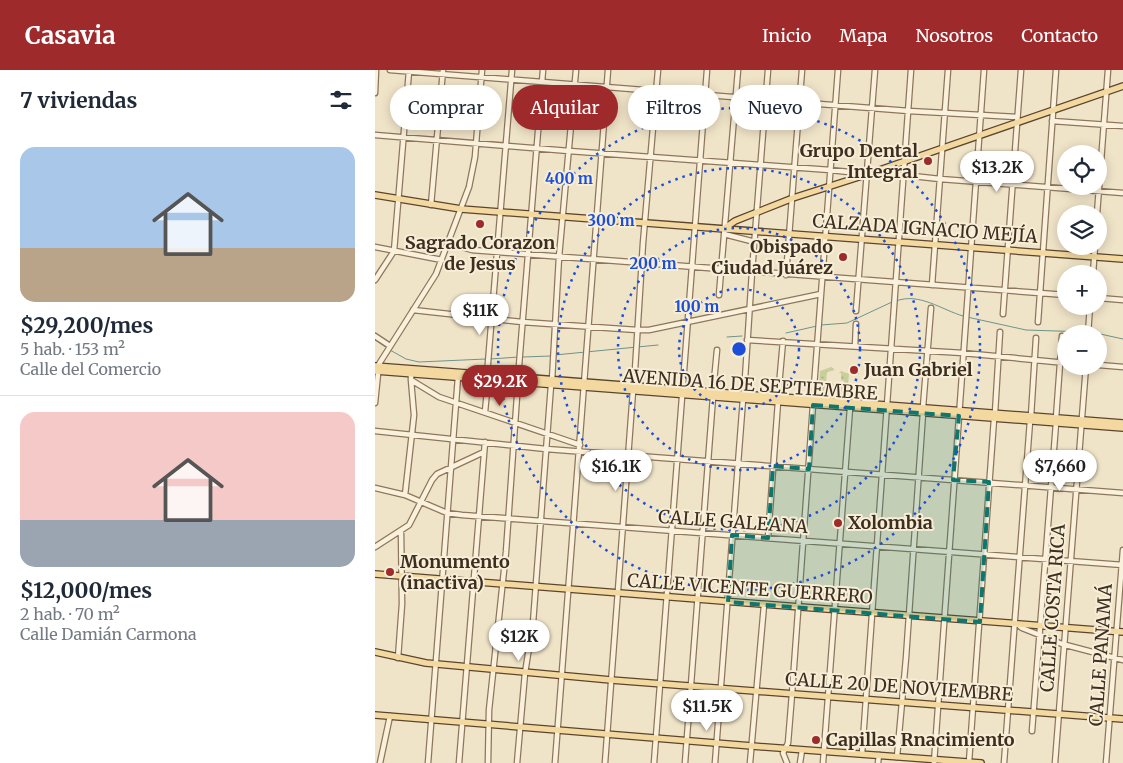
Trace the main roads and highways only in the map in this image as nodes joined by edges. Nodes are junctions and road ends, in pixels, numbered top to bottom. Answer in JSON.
{"nodes":[{"id":1,"x":1123,"y":86,"type":"edge"},
{"id":2,"x":375,"y":195,"type":"edge"},
{"id":3,"x":724,"y":231,"type":"junction"},
{"id":4,"x":1123,"y":259,"type":"edge"},
{"id":5,"x":377,"y":369,"type":"edge"},
{"id":6,"x":487,"y":378,"type":"junction"},
{"id":7,"x":813,"y":402,"type":"junction"},
{"id":8,"x":886,"y":408,"type":"junction"},
{"id":9,"x":1082,"y":423,"type":"junction"},
{"id":10,"x":1123,"y":423,"type":"edge"},
{"id":11,"x":1123,"y":428,"type":"edge"},
{"id":12,"x":375,"y":574,"type":"edge"},
{"id":13,"x":1120,"y":632,"type":"edge"},
{"id":14,"x":375,"y":652,"type":"edge"},
{"id":15,"x":375,"y":715,"type":"edge"},
{"id":16,"x":1123,"y":719,"type":"edge"},
{"id":17,"x":934,"y":761,"type":"edge"},
{"id":18,"x":969,"y":762,"type":"edge"},
{"id":19,"x":981,"y":763,"type":"edge"}],
"edges":[{"from":1,"to":3,"type":"main road"},
{"from":2,"to":3,"type":"main road","name":"CALZADA IGNACIO MEJÍA"},
{"from":3,"to":4,"type":"main road","name":"CALZADA IGNACIO MEJÍA"},
{"from":5,"to":6,"type":"main road","name":"AVENIDA 16 DE SEPTIEMBRE"},
{"from":5,"to":6,"type":"main road","name":"AVENIDA 16 DE SEPTIEMBRE"},
{"from":6,"to":7,"type":"main road","name":"AVENIDA 16 DE SEPTIEMBRE"},
{"from":7,"to":8,"type":"main road","name":"AVENIDA 16 DE SEPTIEMBRE"},
{"from":7,"to":8,"type":"main road","name":"AVENIDA 16 DE SEPTIEMBRE"},
{"from":8,"to":9,"type":"main road","name":"AVENIDA 16 DE SEPTIEMBRE"},
{"from":9,"to":10,"type":"main road","name":"AVENIDA 16 DE SEPTIEMBRE"},
{"from":9,"to":11,"type":"main road","name":"AVENIDA 16 DE SEPTIEMBRE"},
{"from":12,"to":13,"type":"main road","name":"CALLE VICENTE GUERRERO"},
{"from":14,"to":16,"type":"main road","name":"CALLE 20 DE NOVIEMBRE"},
{"from":15,"to":17,"type":"main road"},
{"from":17,"to":18,"type":"main road"},
{"from":18,"to":19,"type":"main road"}]}
